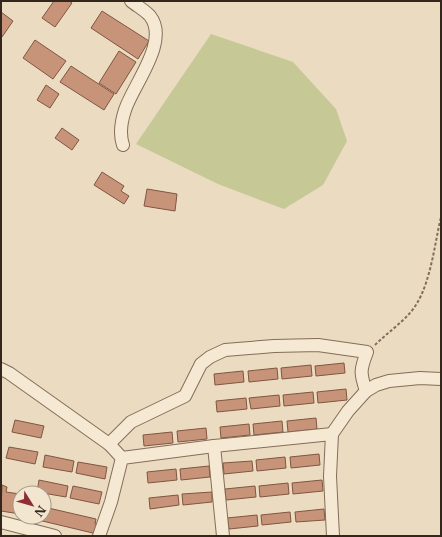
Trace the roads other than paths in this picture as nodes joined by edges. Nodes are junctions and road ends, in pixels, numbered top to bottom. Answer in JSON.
{"nodes":[{"id":1,"x":131,"y":1,"type":"edge"},
{"id":2,"x":123,"y":146,"type":"dead end"},
{"id":3,"x":1,"y":369,"type":"edge"},
{"id":4,"x":441,"y":379,"type":"edge"},
{"id":5,"x":366,"y":391,"type":"junction"},
{"id":6,"x":332,"y":434,"type":"junction"},
{"id":7,"x":109,"y":444,"type":"junction"},
{"id":8,"x":214,"y":446,"type":"junction"},
{"id":9,"x":122,"y":458,"type":"junction"},
{"id":10,"x":1,"y":522,"type":"edge"},
{"id":11,"x":35,"y":534,"type":"edge"},
{"id":12,"x":55,"y":536,"type":"edge"},
{"id":13,"x":99,"y":536,"type":"edge"},
{"id":14,"x":223,"y":536,"type":"edge"},
{"id":15,"x":332,"y":536,"type":"edge"}],
"edges":[{"from":1,"to":2,"type":"street"},
{"from":3,"to":7,"type":"street"},
{"from":4,"to":5,"type":"street"},
{"from":5,"to":6,"type":"street"},
{"from":5,"to":7,"type":"street"},
{"from":6,"to":8,"type":"street"},
{"from":6,"to":15,"type":"street"},
{"from":7,"to":9,"type":"street"},
{"from":8,"to":9,"type":"street"},
{"from":8,"to":14,"type":"street"},
{"from":9,"to":13,"type":"street"},
{"from":10,"to":11,"type":"street"},
{"from":11,"to":12,"type":"street"}]}
